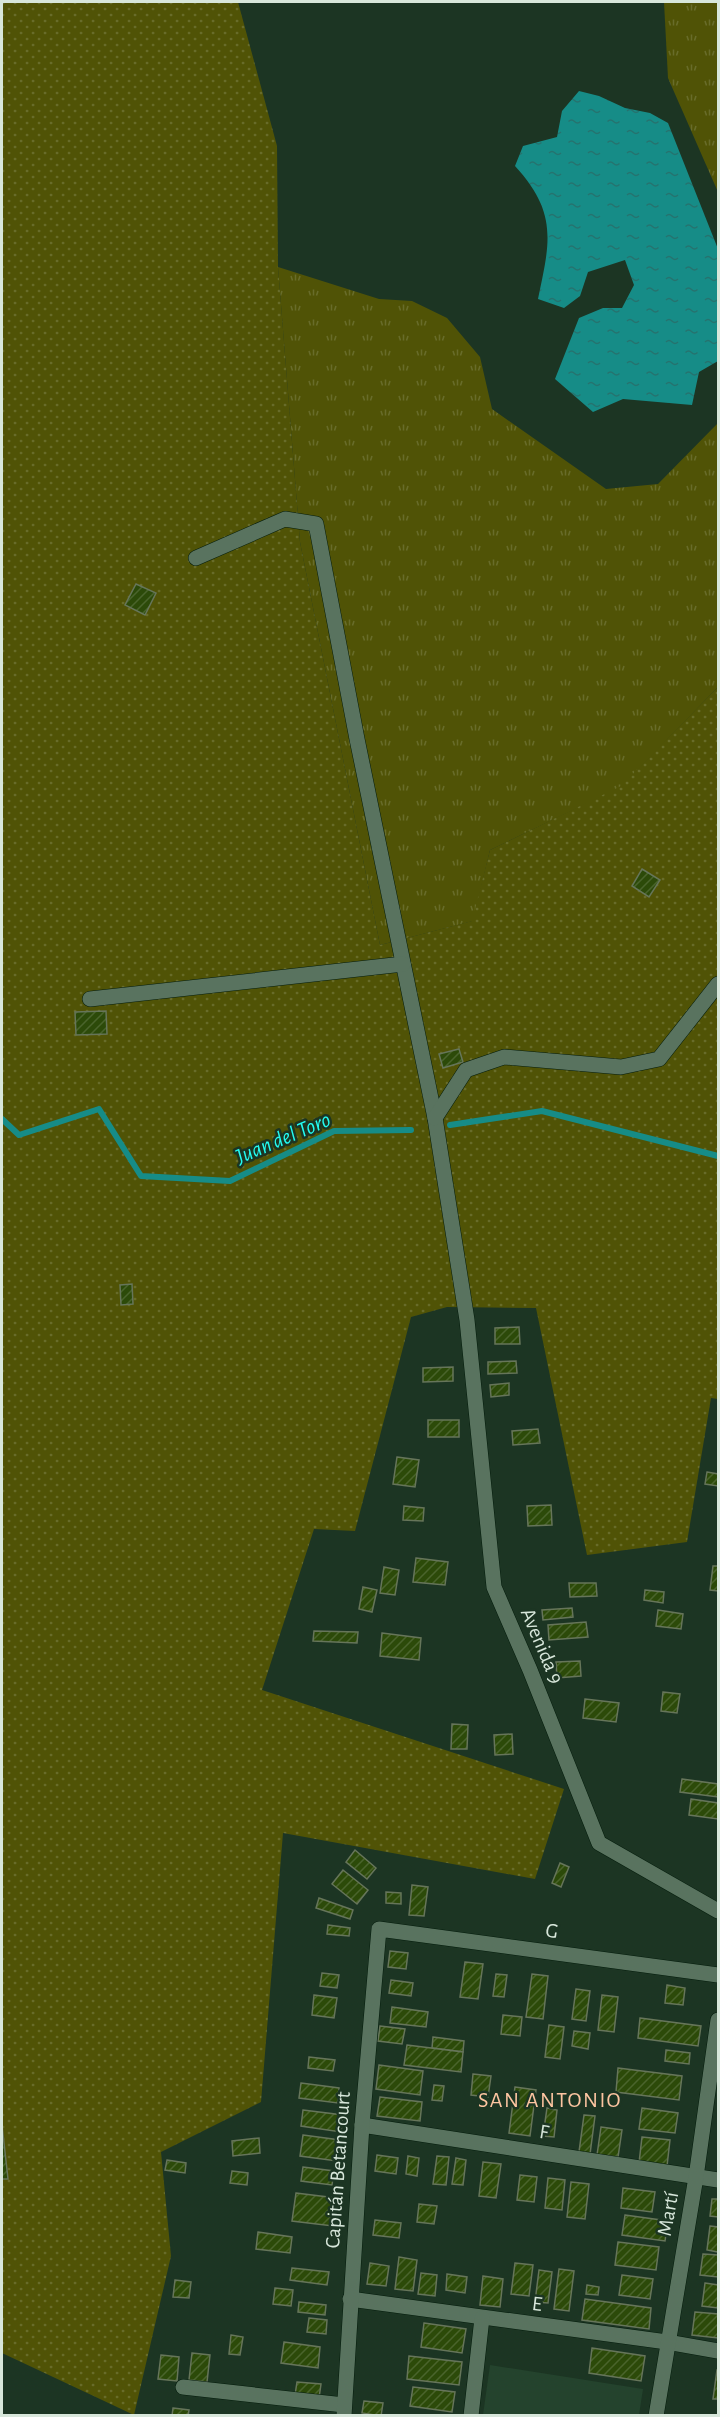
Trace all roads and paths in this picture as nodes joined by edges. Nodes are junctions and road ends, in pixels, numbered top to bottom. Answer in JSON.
{"nodes":[{"id":1,"x":196,"y":558,"type":"dead end"},
{"id":2,"x":403,"y":963,"type":"junction"},
{"id":3,"x":718,"y":984,"type":"edge"},
{"id":4,"x":90,"y":999,"type":"dead end"},
{"id":5,"x":435,"y":1118,"type":"junction"},
{"id":6,"x":718,"y":1911,"type":"edge"},
{"id":7,"x":379,"y":1929,"type":"joint"},
{"id":8,"x":718,"y":1975,"type":"edge"},
{"id":9,"x":718,"y":2020,"type":"edge"},
{"id":10,"x":363,"y":2125,"type":"junction"},
{"id":11,"x":696,"y":2177,"type":"junction"},
{"id":12,"x":718,"y":2180,"type":"edge"},
{"id":13,"x":350,"y":2300,"type":"junction"},
{"id":14,"x":482,"y":2318,"type":"junction"},
{"id":15,"x":667,"y":2342,"type":"junction"},
{"id":16,"x":718,"y":2351,"type":"edge"},
{"id":17,"x":183,"y":2387,"type":"dead end"},
{"id":18,"x":344,"y":2410,"type":"edge"},
{"id":19,"x":471,"y":2415,"type":"edge"},
{"id":20,"x":656,"y":2415,"type":"edge"}],
"edges":[{"from":1,"to":2,"type":"street","name":"Avenida 9"},
{"from":2,"to":4,"type":"street"},
{"from":2,"to":5,"type":"street","name":"Avenida 9"},
{"from":3,"to":5,"type":"street"},
{"from":5,"to":6,"type":"street","name":"Avenida 9"},
{"from":7,"to":8,"type":"street","name":"G"},
{"from":7,"to":10,"type":"street","name":"Capitán Betancourt"},
{"from":9,"to":11,"type":"street","name":"Martí"},
{"from":10,"to":11,"type":"street","name":"F"},
{"from":10,"to":13,"type":"street","name":"Capitán Betancourt"},
{"from":11,"to":12,"type":"street","name":"F"},
{"from":11,"to":15,"type":"street","name":"Martí"},
{"from":13,"to":14,"type":"street","name":"E"},
{"from":13,"to":18,"type":"street","name":"Capitán Betancourt"},
{"from":14,"to":15,"type":"street","name":"E"},
{"from":14,"to":19,"type":"street"},
{"from":15,"to":16,"type":"street","name":"E"},
{"from":15,"to":20,"type":"street","name":"Martí"},
{"from":17,"to":18,"type":"street"}]}
